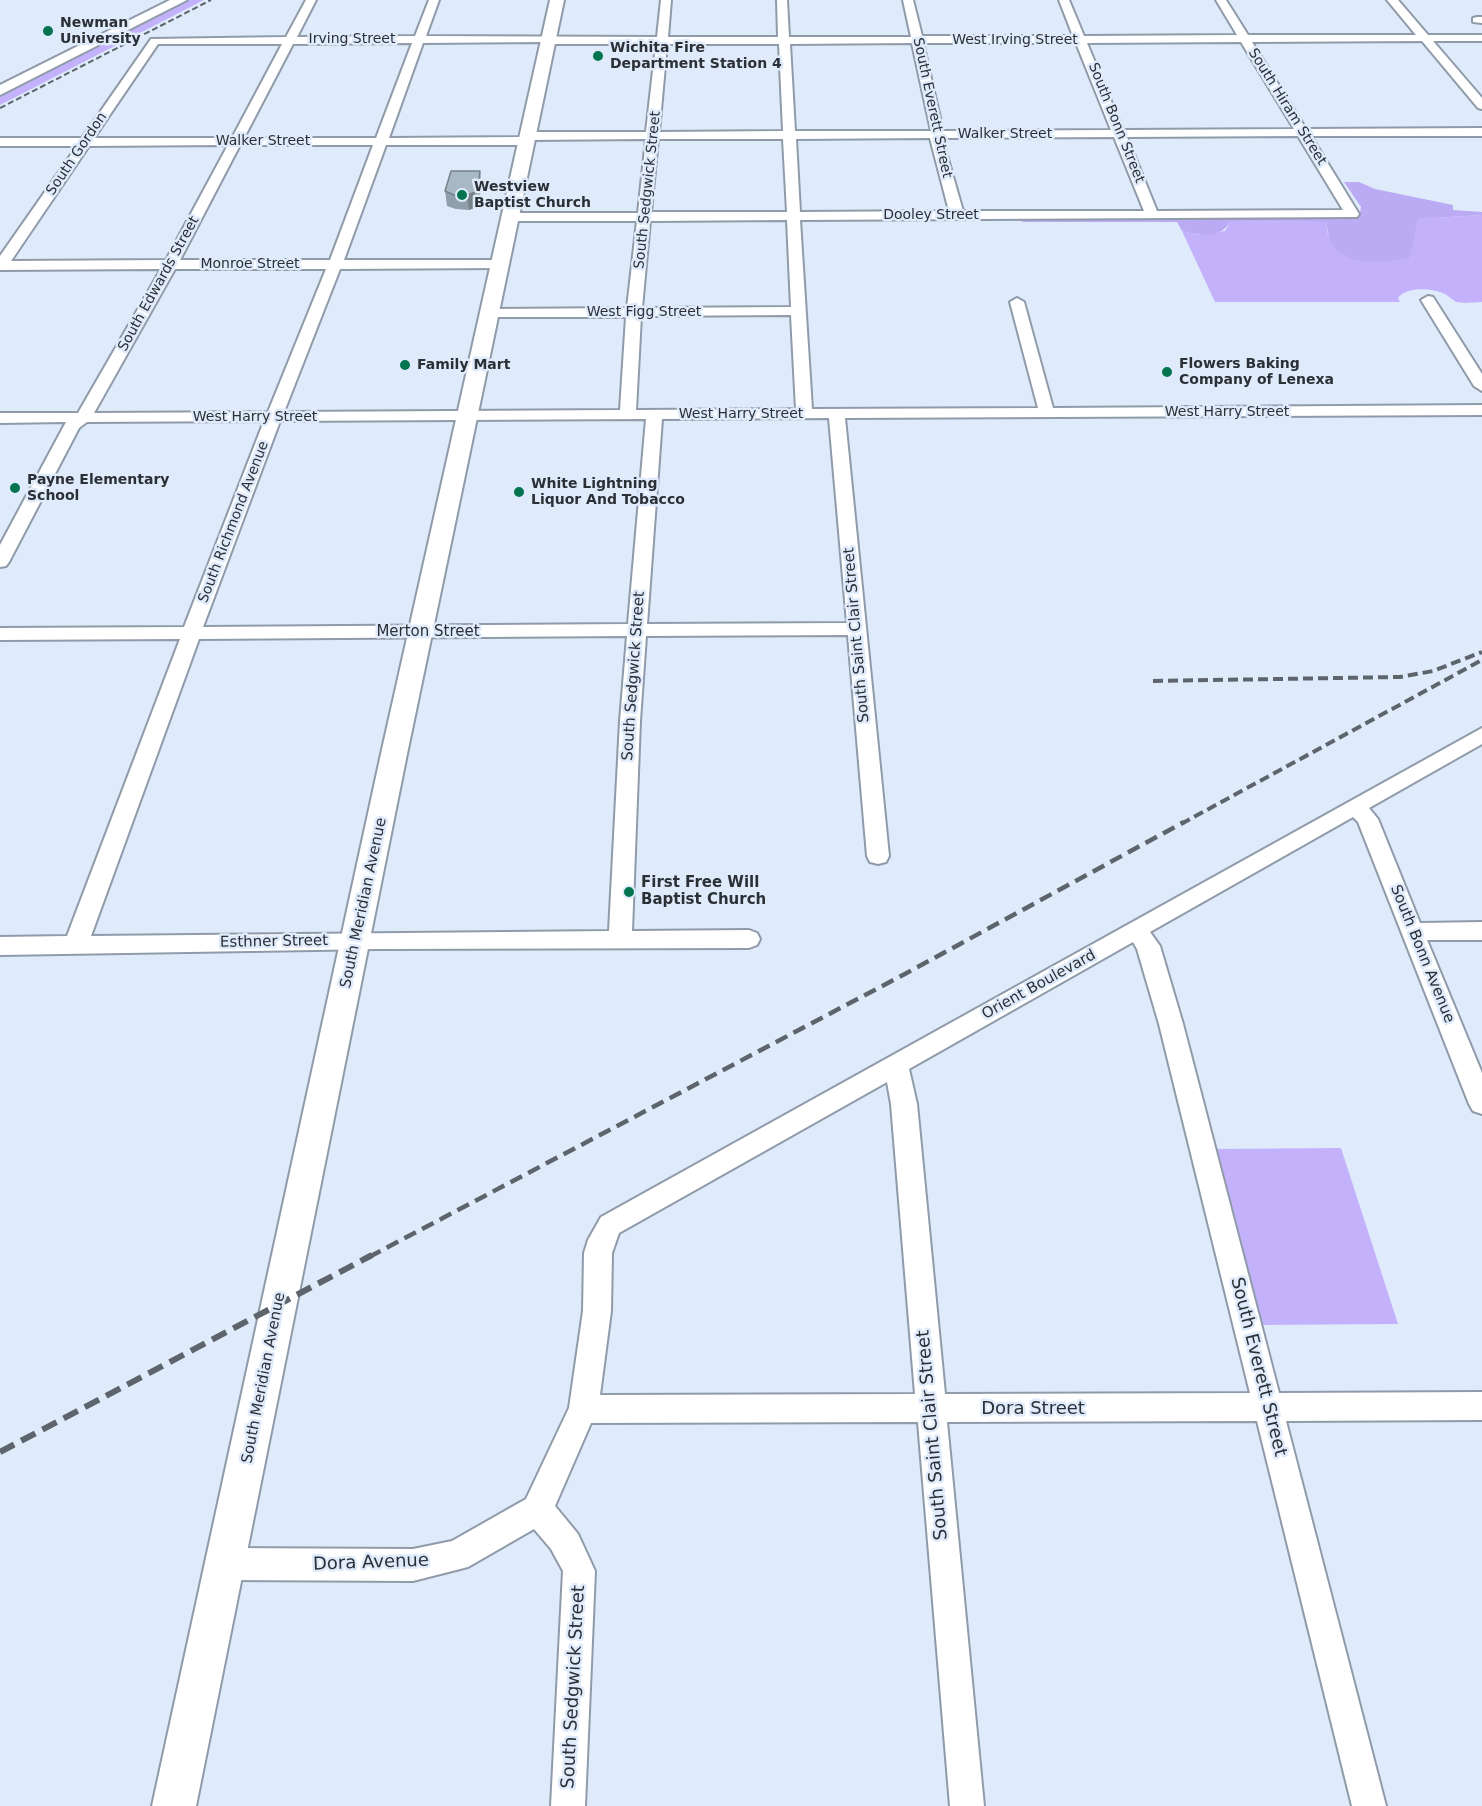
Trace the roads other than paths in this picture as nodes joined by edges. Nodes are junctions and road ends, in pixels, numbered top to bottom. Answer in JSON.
{"nodes":[{"id":1,"x":164,"y":0,"type":"edge"},
{"id":2,"x":180,"y":0,"type":"edge"},
{"id":3,"x":311,"y":0,"type":"edge"},
{"id":4,"x":434,"y":0,"type":"edge"},
{"id":5,"x":557,"y":0,"type":"edge"},
{"id":6,"x":666,"y":0,"type":"edge"},
{"id":7,"x":782,"y":0,"type":"edge"},
{"id":8,"x":908,"y":0,"type":"edge"},
{"id":9,"x":1064,"y":0,"type":"edge"},
{"id":10,"x":1221,"y":0,"type":"edge"},
{"id":11,"x":1392,"y":0,"type":"edge"},
{"id":12,"x":1425,"y":38,"type":"junction"},
{"id":13,"x":1482,"y":38,"type":"edge"},
{"id":14,"x":419,"y":39,"type":"junction"},
{"id":15,"x":1246,"y":39,"type":"junction"},
{"id":16,"x":290,"y":40,"type":"junction"},
{"id":17,"x":549,"y":40,"type":"junction"},
{"id":18,"x":784,"y":40,"type":"junction"},
{"id":19,"x":918,"y":40,"type":"junction"},
{"id":20,"x":1082,"y":40,"type":"junction"},
{"id":21,"x":662,"y":41,"type":"junction"},
{"id":22,"x":154,"y":42,"type":"joint"},
{"id":23,"x":0,"y":81,"type":"edge"},
{"id":24,"x":0,"y":91,"type":"edge"},
{"id":25,"x":1482,"y":105,"type":"edge"},
{"id":26,"x":1303,"y":132,"type":"junction"},
{"id":27,"x":1482,"y":132,"type":"edge"},
{"id":28,"x":1120,"y":133,"type":"junction"},
{"id":29,"x":935,"y":134,"type":"junction"},
{"id":30,"x":654,"y":135,"type":"junction"},
{"id":31,"x":788,"y":135,"type":"junction"},
{"id":32,"x":527,"y":138,"type":"junction"},
{"id":33,"x":236,"y":141,"type":"junction"},
{"id":34,"x":380,"y":141,"type":"junction"},
{"id":35,"x":0,"y":142,"type":"edge"},
{"id":36,"x":85,"y":142,"type":"junction"},
{"id":37,"x":1152,"y":214,"type":"junction"},
{"id":38,"x":1353,"y":214,"type":"joint"},
{"id":39,"x":957,"y":215,"type":"junction"},
{"id":40,"x":645,"y":216,"type":"junction"},
{"id":41,"x":792,"y":216,"type":"junction"},
{"id":42,"x":510,"y":217,"type":"junction"},
{"id":43,"x":171,"y":264,"type":"junction"},
{"id":44,"x":335,"y":264,"type":"junction"},
{"id":45,"x":500,"y":264,"type":"junction"},
{"id":46,"x":0,"y":265,"type":"edge"},
{"id":47,"x":1428,"y":300,"type":"dead end"},
{"id":48,"x":1017,"y":302,"type":"dead end"},
{"id":49,"x":798,"y":311,"type":"junction"},
{"id":50,"x":634,"y":312,"type":"junction"},
{"id":51,"x":490,"y":313,"type":"junction"},
{"id":52,"x":1482,"y":386,"type":"edge"},
{"id":53,"x":1482,"y":410,"type":"edge"},
{"id":54,"x":1047,"y":413,"type":"junction"},
{"id":55,"x":804,"y":414,"type":"junction"},
{"id":56,"x":837,"y":414,"type":"junction"},
{"id":57,"x":627,"y":415,"type":"junction"},
{"id":58,"x":654,"y":415,"type":"junction"},
{"id":59,"x":274,"y":417,"type":"junction"},
{"id":60,"x":466,"y":417,"type":"junction"},
{"id":61,"x":0,"y":418,"type":"edge"},
{"id":62,"x":83,"y":418,"type":"junction"},
{"id":63,"x":0,"y":562,"type":"edge"},
{"id":64,"x":856,"y":629,"type":"junction"},
{"id":65,"x":636,"y":631,"type":"junction"},
{"id":66,"x":420,"y":632,"type":"junction"},
{"id":67,"x":191,"y":633,"type":"junction"},
{"id":68,"x":0,"y":634,"type":"edge"},
{"id":69,"x":1482,"y":735,"type":"edge"},
{"id":70,"x":1356,"y":807,"type":"junction"},
{"id":71,"x":878,"y":856,"type":"dead end"},
{"id":72,"x":1137,"y":931,"type":"junction"},
{"id":73,"x":1482,"y":931,"type":"edge"},
{"id":74,"x":1412,"y":932,"type":"junction"},
{"id":75,"x":620,"y":939,"type":"junction"},
{"id":76,"x":749,"y":939,"type":"dead end"},
{"id":77,"x":356,"y":940,"type":"junction"},
{"id":78,"x":76,"y":944,"type":"junction"},
{"id":79,"x":0,"y":945,"type":"edge"},
{"id":80,"x":896,"y":1065,"type":"junction"},
{"id":81,"x":1482,"y":1104,"type":"edge"},
{"id":82,"x":1482,"y":1406,"type":"edge"},
{"id":83,"x":1268,"y":1408,"type":"junction"},
{"id":84,"x":583,"y":1409,"type":"junction"},
{"id":85,"x":930,"y":1409,"type":"junction"},
{"id":86,"x":537,"y":1509,"type":"junction"},
{"id":87,"x":225,"y":1564,"type":"junction"},
{"id":88,"x":174,"y":1806,"type":"edge"},
{"id":89,"x":568,"y":1806,"type":"edge"},
{"id":90,"x":968,"y":1806,"type":"edge"},
{"id":91,"x":1369,"y":1806,"type":"edge"}],
"edges":[{"from":1,"to":23,"type":"main road"},
{"from":2,"to":24,"type":"main road"},
{"from":3,"to":16,"type":"street","name":"South Edwards Street"},
{"from":4,"to":14,"type":"street","name":"South Richmond Avenue"},
{"from":5,"to":17,"type":"main road","name":"South Meridian Avenue"},
{"from":6,"to":21,"type":"street","name":"South Sedgwick Street"},
{"from":7,"to":18,"type":"street"},
{"from":8,"to":19,"type":"street","name":"South Everett Street"},
{"from":9,"to":20,"type":"street","name":"South Bonn Street"},
{"from":10,"to":15,"type":"street","name":"South Hiram Street"},
{"from":11,"to":12,"type":"street"},
{"from":12,"to":13,"type":"street","name":"West Irving Street"},
{"from":12,"to":15,"type":"street","name":"West Irving Street"},
{"from":12,"to":25,"type":"street"},
{"from":14,"to":16,"type":"street","name":"Irving Street"},
{"from":14,"to":17,"type":"street","name":"Irving Street"},
{"from":14,"to":34,"type":"street","name":"South Richmond Avenue"},
{"from":15,"to":20,"type":"street","name":"West Irving Street"},
{"from":15,"to":26,"type":"street","name":"South Hiram Street"},
{"from":16,"to":22,"type":"street","name":"Irving Street"},
{"from":16,"to":33,"type":"street","name":"South Edwards Street"},
{"from":17,"to":21,"type":"street","name":"West Irving Street"},
{"from":17,"to":32,"type":"main road","name":"South Meridian Avenue"},
{"from":18,"to":19,"type":"street","name":"West Irving Street"},
{"from":18,"to":21,"type":"street","name":"West Irving Street"},
{"from":18,"to":31,"type":"street"},
{"from":19,"to":20,"type":"street","name":"West Irving Street"},
{"from":19,"to":29,"type":"street","name":"South Everett Street"},
{"from":20,"to":28,"type":"street","name":"South Bonn Street"},
{"from":21,"to":30,"type":"street","name":"South Sedgwick Street"},
{"from":22,"to":36,"type":"street","name":"South Gordon"},
{"from":26,"to":27,"type":"street","name":"Walker Street"},
{"from":26,"to":28,"type":"street","name":"Walker Street"},
{"from":26,"to":38,"type":"street","name":"South Hiram Street"},
{"from":28,"to":29,"type":"street","name":"Walker Street"},
{"from":28,"to":37,"type":"street","name":"South Bonn Street"},
{"from":29,"to":31,"type":"street","name":"Walker Street"},
{"from":29,"to":39,"type":"street","name":"South Everett Street"},
{"from":30,"to":31,"type":"street","name":"Walker Street"},
{"from":30,"to":32,"type":"street","name":"Walker Street"},
{"from":30,"to":40,"type":"street","name":"South Sedgwick Street"},
{"from":31,"to":41,"type":"street"},
{"from":32,"to":34,"type":"street","name":"Walker Street"},
{"from":32,"to":42,"type":"main road","name":"South Meridian Avenue"},
{"from":33,"to":34,"type":"street","name":"Walker Street"},
{"from":33,"to":36,"type":"street","name":"Walker Street"},
{"from":33,"to":43,"type":"street","name":"South Edwards Street"},
{"from":34,"to":44,"type":"street","name":"South Richmond Avenue"},
{"from":35,"to":36,"type":"street","name":"Walker Street"},
{"from":36,"to":46,"type":"street","name":"South Gordon"},
{"from":37,"to":38,"type":"street","name":"Dooley Street"},
{"from":37,"to":39,"type":"street","name":"Dooley Street"},
{"from":39,"to":41,"type":"street","name":"Dooley Street"},
{"from":40,"to":41,"type":"street","name":"Dooley Street"},
{"from":40,"to":42,"type":"street","name":"Dooley Street"},
{"from":40,"to":50,"type":"street","name":"South Sedgwick Street"},
{"from":41,"to":49,"type":"street"},
{"from":42,"to":45,"type":"main road","name":"South Meridian Avenue"},
{"from":43,"to":44,"type":"street","name":"Monroe Street"},
{"from":43,"to":46,"type":"street","name":"Monroe Street"},
{"from":43,"to":62,"type":"street","name":"South Edwards Street"},
{"from":44,"to":45,"type":"street","name":"Monroe Street"},
{"from":44,"to":59,"type":"street","name":"South Richmond Avenue"},
{"from":45,"to":51,"type":"main road","name":"South Meridian Avenue"},
{"from":47,"to":52,"type":"street"},
{"from":48,"to":54,"type":"street"},
{"from":49,"to":50,"type":"street","name":"West Figg Street"},
{"from":49,"to":55,"type":"street"},
{"from":50,"to":51,"type":"street","name":"West Figg Street"},
{"from":50,"to":57,"type":"street","name":"South Sedgwick Street"},
{"from":51,"to":60,"type":"main road","name":"South Meridian Avenue"},
{"from":53,"to":54,"type":"street","name":"West Harry Street"},
{"from":54,"to":56,"type":"street","name":"West Harry Street"},
{"from":55,"to":56,"type":"street","name":"West Harry Street"},
{"from":55,"to":58,"type":"street","name":"West Harry Street"},
{"from":56,"to":64,"type":"street","name":"South Saint Clair Street"},
{"from":57,"to":58,"type":"street","name":"West Harry Street"},
{"from":57,"to":60,"type":"street","name":"West Harry Street"},
{"from":58,"to":65,"type":"street","name":"South Sedgwick Street"},
{"from":59,"to":60,"type":"street","name":"West Harry Street"},
{"from":59,"to":62,"type":"street","name":"West Harry Street"},
{"from":59,"to":67,"type":"street","name":"South Richmond Avenue"},
{"from":60,"to":66,"type":"main road","name":"South Meridian Avenue"},
{"from":61,"to":62,"type":"street","name":"West Harry Street"},
{"from":62,"to":63,"type":"street","name":"South Edwards Street"},
{"from":64,"to":65,"type":"street","name":"Merton Street"},
{"from":64,"to":71,"type":"street","name":"South Saint Clair Street"},
{"from":65,"to":66,"type":"street","name":"Merton Street"},
{"from":65,"to":75,"type":"street","name":"South Sedgwick Street"},
{"from":66,"to":67,"type":"street","name":"Merton Street"},
{"from":66,"to":77,"type":"main road","name":"South Meridian Avenue"},
{"from":67,"to":68,"type":"street","name":"Merton Street"},
{"from":67,"to":78,"type":"street","name":"South Richmond Avenue"},
{"from":69,"to":70,"type":"street","name":"Orient Boulevard"},
{"from":70,"to":72,"type":"street","name":"Orient Boulevard"},
{"from":70,"to":74,"type":"street","name":"South Bonn Avenue"},
{"from":72,"to":80,"type":"street","name":"Orient Boulevard"},
{"from":72,"to":83,"type":"street","name":"South Everett Street"},
{"from":73,"to":74,"type":"street"},
{"from":74,"to":81,"type":"street","name":"South Bonn Avenue"},
{"from":75,"to":76,"type":"street","name":"Esthner Street"},
{"from":75,"to":77,"type":"street","name":"Esthner Street"},
{"from":77,"to":78,"type":"street","name":"Esthner Street"},
{"from":77,"to":87,"type":"main road","name":"South Meridian Avenue"},
{"from":78,"to":79,"type":"street","name":"Esthner Street"},
{"from":80,"to":84,"type":"street","name":"Orient Boulevard"},
{"from":80,"to":85,"type":"street","name":"South Saint Clair Street"},
{"from":82,"to":83,"type":"street","name":"Dora Street"},
{"from":83,"to":85,"type":"street","name":"Dora Street"},
{"from":83,"to":91,"type":"street","name":"South Everett Street"},
{"from":84,"to":85,"type":"street","name":"Dora Street"},
{"from":84,"to":86,"type":"street"},
{"from":85,"to":90,"type":"street","name":"South Saint Clair Street"},
{"from":86,"to":87,"type":"street","name":"Dora Avenue"},
{"from":86,"to":89,"type":"street","name":"South Sedgwick Street"},
{"from":87,"to":88,"type":"main road","name":"South Meridian Avenue"}]}
